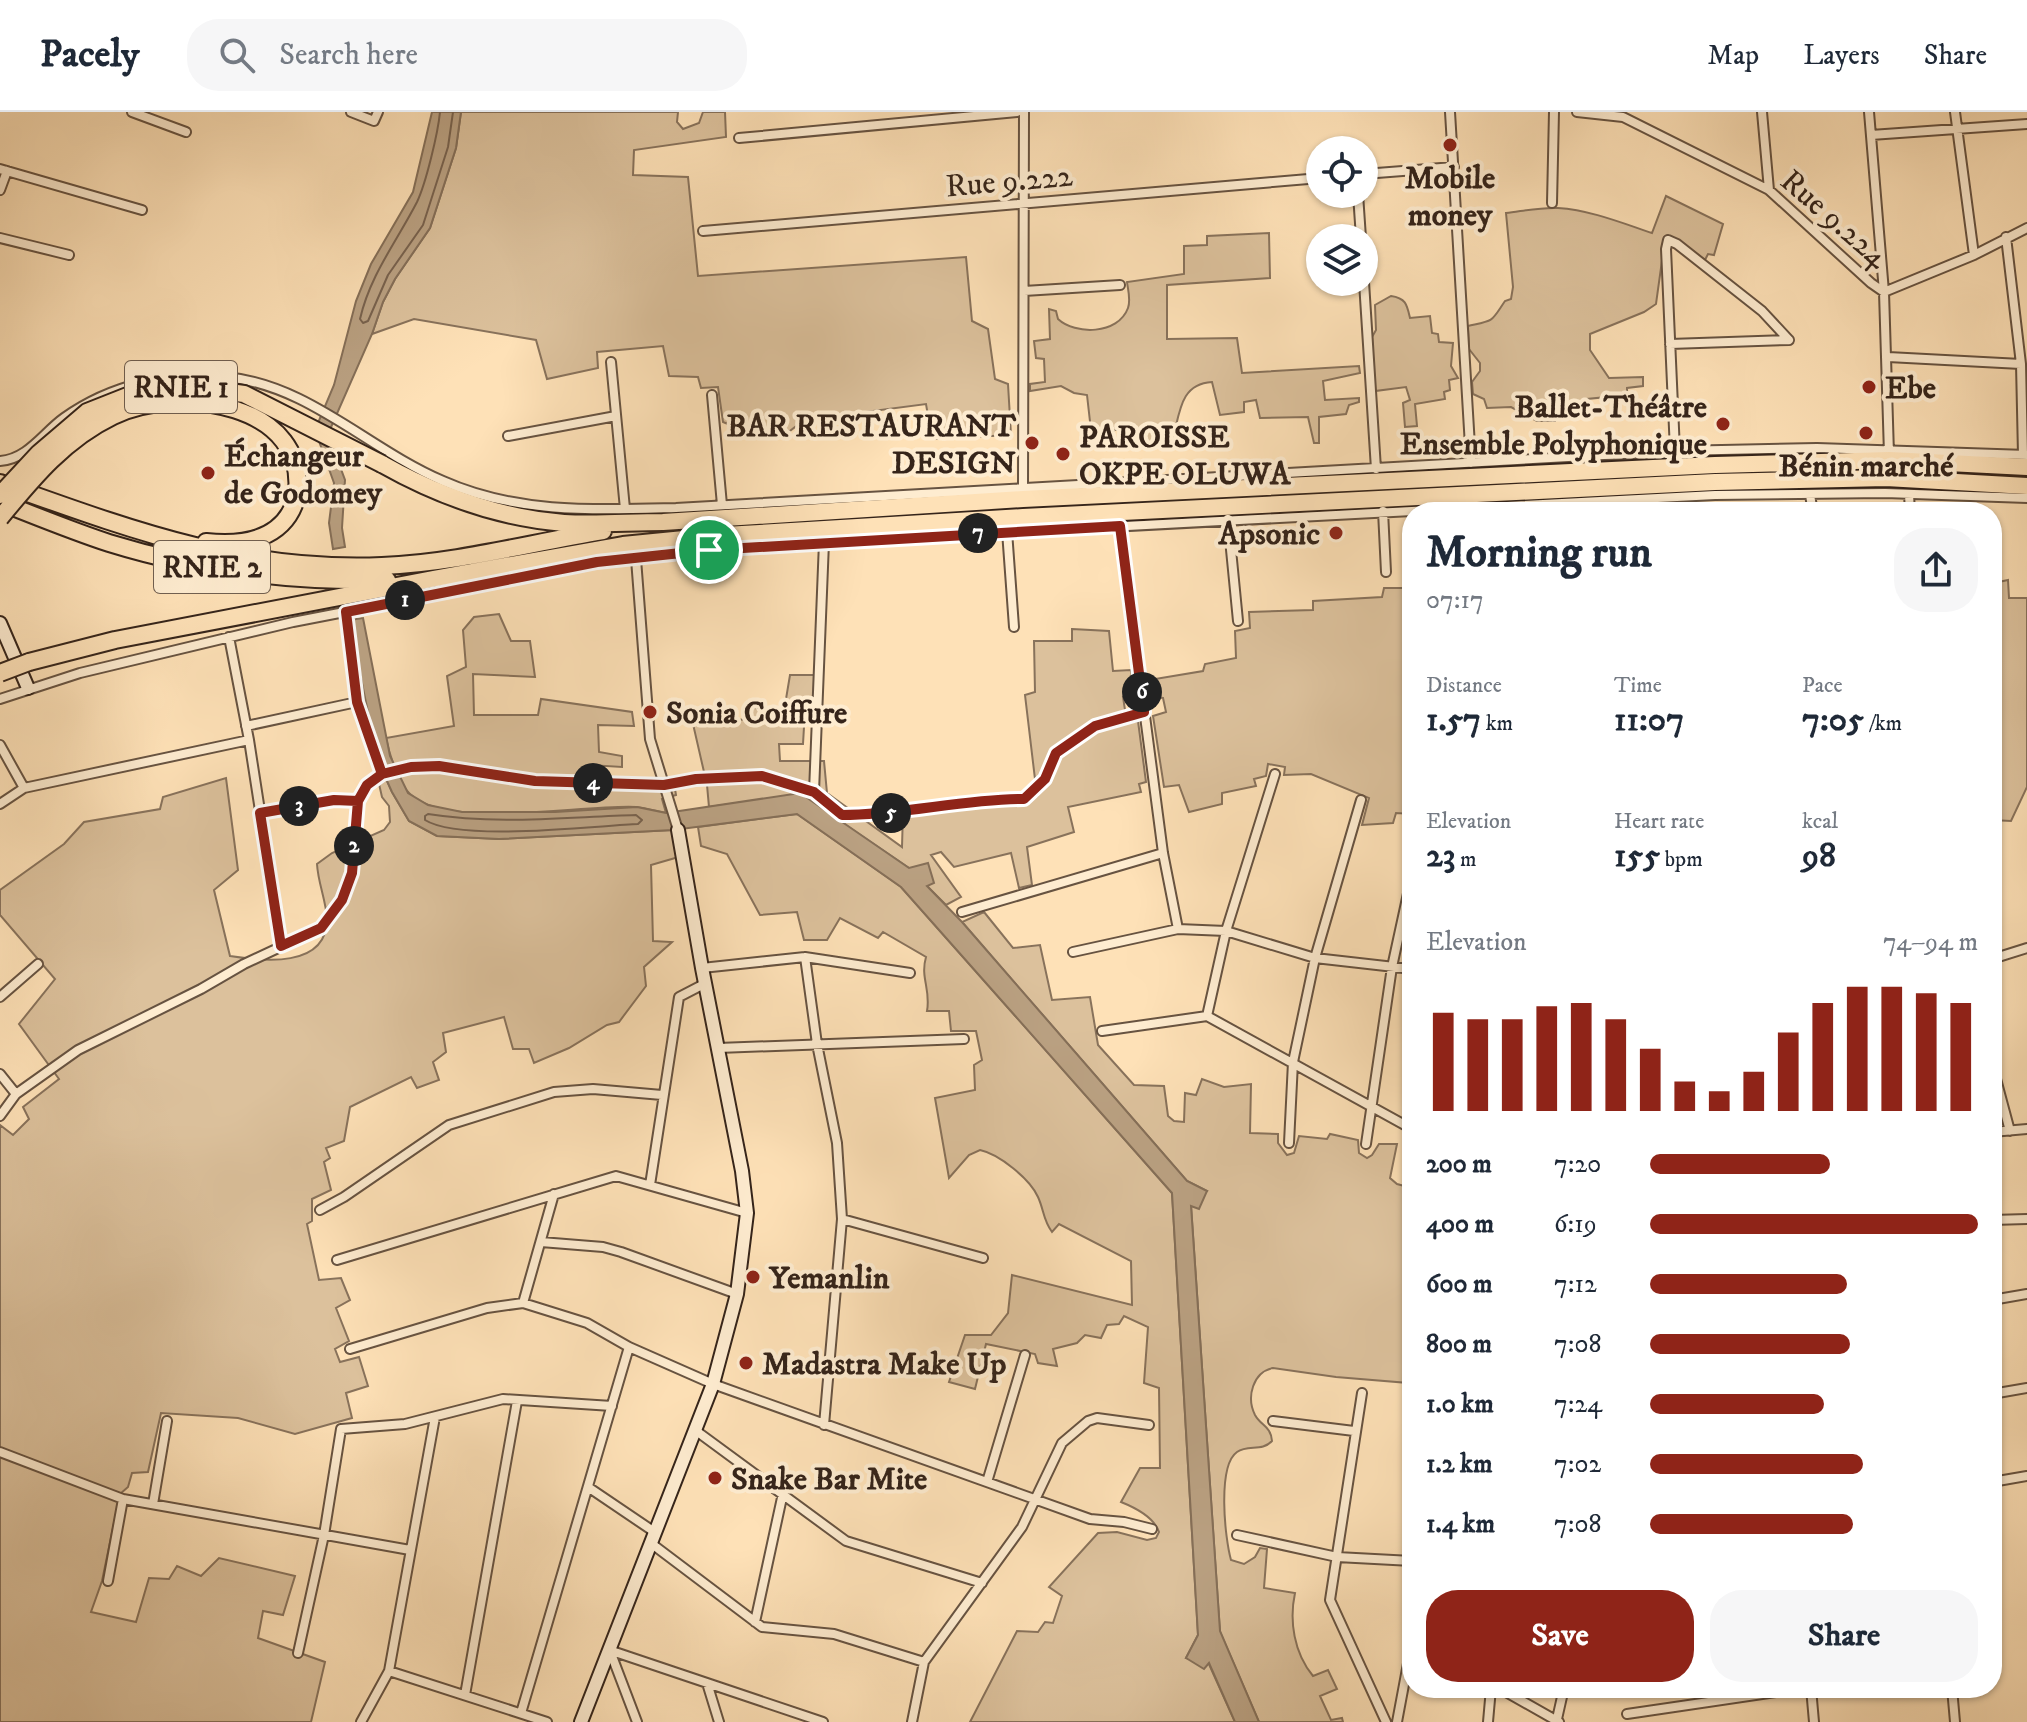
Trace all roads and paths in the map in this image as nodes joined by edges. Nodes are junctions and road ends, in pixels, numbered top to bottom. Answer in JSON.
{"nodes":[{"id":1,"x":132,"y":112,"type":"edge"},
{"id":2,"x":351,"y":112,"type":"edge"},
{"id":3,"x":378,"y":112,"type":"edge"},
{"id":4,"x":1017,"y":112,"type":"edge"},
{"id":5,"x":1024,"y":112,"type":"edge"},
{"id":6,"x":1450,"y":112,"type":"edge"},
{"id":7,"x":1554,"y":112,"type":"edge"},
{"id":8,"x":1577,"y":112,"type":"edge"},
{"id":9,"x":1762,"y":112,"type":"edge"},
{"id":10,"x":1869,"y":112,"type":"edge"},
{"id":11,"x":1955,"y":112,"type":"edge"},
{"id":12,"x":2027,"y":124,"type":"edge"},
{"id":13,"x":1957,"y":129,"type":"junction"},
{"id":14,"x":186,"y":132,"type":"dead end"},
{"id":15,"x":1871,"y":135,"type":"junction"},
{"id":16,"x":739,"y":138,"type":"dead end"},
{"id":17,"x":1454,"y":167,"type":"junction"},
{"id":18,"x":3,"y":170,"type":"edge"},
{"id":19,"x":1378,"y":173,"type":"edge"},
{"id":20,"x":1306,"y":179,"type":"edge"},
{"id":21,"x":0,"y":190,"type":"edge"},
{"id":22,"x":1769,"y":190,"type":"junction"},
{"id":23,"x":1024,"y":203,"type":"junction"},
{"id":24,"x":1552,"y":203,"type":"dead end"},
{"id":25,"x":142,"y":210,"type":"dead end"},
{"id":26,"x":2027,"y":228,"type":"edge"},
{"id":27,"x":703,"y":231,"type":"dead end"},
{"id":28,"x":2006,"y":237,"type":"junction"},
{"id":29,"x":0,"y":238,"type":"edge"},
{"id":30,"x":69,"y":255,"type":"dead end"},
{"id":31,"x":1974,"y":255,"type":"junction"},
{"id":32,"x":1120,"y":285,"type":"dead end"},
{"id":33,"x":1024,"y":291,"type":"junction"},
{"id":34,"x":1884,"y":292,"type":"junction"},
{"id":35,"x":1365,"y":296,"type":"edge"},
{"id":36,"x":1670,"y":344,"type":"junction"},
{"id":37,"x":1888,"y":357,"type":"junction"},
{"id":38,"x":611,"y":362,"type":"dead end"},
{"id":39,"x":2021,"y":364,"type":"junction"},
{"id":40,"x":712,"y":395,"type":"dead end"},
{"id":41,"x":616,"y":416,"type":"junction"},
{"id":42,"x":508,"y":436,"type":"dead end"},
{"id":43,"x":1675,"y":451,"type":"junction"},
{"id":44,"x":1889,"y":455,"type":"junction"},
{"id":45,"x":2026,"y":459,"type":"edge"},
{"id":46,"x":0,"y":461,"type":"edge"},
{"id":47,"x":1471,"y":463,"type":"junction"},
{"id":48,"x":1376,"y":469,"type":"junction"},
{"id":49,"x":0,"y":483,"type":"edge"},
{"id":50,"x":1885,"y":485,"type":"junction"},
{"id":51,"x":2027,"y":486,"type":"edge"},
{"id":52,"x":1023,"y":487,"type":"junction"},
{"id":53,"x":1909,"y":494,"type":"junction"},
{"id":54,"x":0,"y":495,"type":"edge"},
{"id":55,"x":1810,"y":495,"type":"junction"},
{"id":56,"x":2027,"y":498,"type":"edge"},
{"id":57,"x":1630,"y":500,"type":"joint"},
{"id":58,"x":0,"y":502,"type":"edge"},
{"id":59,"x":1611,"y":502,"type":"edge"},
{"id":60,"x":1811,"y":502,"type":"edge"},
{"id":61,"x":1909,"y":502,"type":"edge"},
{"id":62,"x":722,"y":505,"type":"junction"},
{"id":63,"x":698,"y":506,"type":"junction"},
{"id":64,"x":625,"y":509,"type":"junction"},
{"id":65,"x":1383,"y":511,"type":"junction"},
{"id":66,"x":1402,"y":511,"type":"edge"},
{"id":67,"x":0,"y":518,"type":"edge"},
{"id":68,"x":1228,"y":519,"type":"junction"},
{"id":69,"x":663,"y":522,"type":"junction"},
{"id":70,"x":1120,"y":526,"type":"junction"},
{"id":71,"x":1007,"y":531,"type":"junction"},
{"id":72,"x":162,"y":539,"type":"junction"},
{"id":73,"x":824,"y":542,"type":"junction"},
{"id":74,"x":636,"y":559,"type":"junction"},
{"id":75,"x":1386,"y":572,"type":"dead end"},
{"id":76,"x":433,"y":579,"type":"junction"},
{"id":77,"x":346,"y":612,"type":"junction"},
{"id":78,"x":1238,"y":621,"type":"dead end"},
{"id":79,"x":0,"y":623,"type":"edge"},
{"id":80,"x":1014,"y":627,"type":"dead end"},
{"id":81,"x":229,"y":637,"type":"junction"},
{"id":82,"x":0,"y":673,"type":"edge"},
{"id":83,"x":28,"y":688,"type":"junction"},
{"id":84,"x":0,"y":699,"type":"edge"},
{"id":85,"x":357,"y":702,"type":"junction"},
{"id":86,"x":1144,"y":712,"type":"junction"},
{"id":87,"x":246,"y":726,"type":"junction"},
{"id":88,"x":249,"y":740,"type":"junction"},
{"id":89,"x":0,"y":745,"type":"edge"},
{"id":90,"x":382,"y":774,"type":"junction"},
{"id":91,"x":1275,"y":774,"type":"dead end"},
{"id":92,"x":664,"y":785,"type":"junction"},
{"id":93,"x":24,"y":788,"type":"junction"},
{"id":94,"x":814,"y":792,"type":"junction"},
{"id":95,"x":1361,"y":800,"type":"dead end"},
{"id":96,"x":358,"y":801,"type":"junction"},
{"id":97,"x":0,"y":804,"type":"edge"},
{"id":98,"x":260,"y":813,"type":"junction"},
{"id":99,"x":678,"y":830,"type":"joint"},
{"id":100,"x":1163,"y":853,"type":"junction"},
{"id":101,"x":962,"y":912,"type":"dead end"},
{"id":102,"x":1402,"y":921,"type":"edge"},
{"id":103,"x":1178,"y":929,"type":"junction"},
{"id":104,"x":1226,"y":931,"type":"junction"},
{"id":105,"x":281,"y":946,"type":"junction"},
{"id":106,"x":2027,"y":948,"type":"edge"},
{"id":107,"x":1073,"y":952,"type":"dead end"},
{"id":108,"x":2002,"y":956,"type":"edge"},
{"id":109,"x":805,"y":957,"type":"junction"},
{"id":110,"x":1315,"y":958,"type":"junction"},
{"id":111,"x":38,"y":964,"type":"dead end"},
{"id":112,"x":1392,"y":967,"type":"junction"},
{"id":113,"x":702,"y":968,"type":"junction"},
{"id":114,"x":1402,"y":968,"type":"edge"},
{"id":115,"x":910,"y":973,"type":"dead end"},
{"id":116,"x":706,"y":983,"type":"junction"},
{"id":117,"x":0,"y":997,"type":"edge"},
{"id":118,"x":1207,"y":1016,"type":"junction"},
{"id":119,"x":1102,"y":1031,"type":"dead end"},
{"id":120,"x":964,"y":1039,"type":"dead end"},
{"id":121,"x":817,"y":1044,"type":"junction"},
{"id":122,"x":718,"y":1048,"type":"junction"},
{"id":123,"x":1293,"y":1062,"type":"junction"},
{"id":124,"x":0,"y":1074,"type":"edge"},
{"id":125,"x":16,"y":1094,"type":"junction"},
{"id":126,"x":662,"y":1095,"type":"junction"},
{"id":127,"x":2002,"y":1101,"type":"edge"},
{"id":128,"x":1372,"y":1108,"type":"junction"},
{"id":129,"x":0,"y":1116,"type":"edge"},
{"id":130,"x":1402,"y":1124,"type":"edge"},
{"id":131,"x":2027,"y":1129,"type":"edge"},
{"id":132,"x":2002,"y":1131,"type":"edge"},
{"id":133,"x":2010,"y":1131,"type":"junction"},
{"id":134,"x":1289,"y":1143,"type":"dead end"},
{"id":135,"x":1366,"y":1144,"type":"dead end"},
{"id":136,"x":650,"y":1185,"type":"junction"},
{"id":137,"x":554,"y":1194,"type":"junction"},
{"id":138,"x":320,"y":1210,"type":"dead end"},
{"id":139,"x":747,"y":1213,"type":"junction"},
{"id":140,"x":842,"y":1219,"type":"junction"},
{"id":141,"x":2027,"y":1219,"type":"edge"},
{"id":142,"x":2002,"y":1220,"type":"edge"},
{"id":143,"x":541,"y":1242,"type":"junction"},
{"id":144,"x":983,"y":1258,"type":"dead end"},
{"id":145,"x":337,"y":1260,"type":"dead end"},
{"id":146,"x":737,"y":1294,"type":"junction"},
{"id":147,"x":2027,"y":1294,"type":"edge"},
{"id":148,"x":2002,"y":1298,"type":"edge"},
{"id":149,"x":523,"y":1303,"type":"junction"},
{"id":150,"x":629,"y":1347,"type":"junction"},
{"id":151,"x":350,"y":1349,"type":"dead end"},
{"id":152,"x":1025,"y":1355,"type":"dead end"},
{"id":153,"x":713,"y":1384,"type":"junction"},
{"id":154,"x":2027,"y":1388,"type":"edge"},
{"id":155,"x":2002,"y":1392,"type":"edge"},
{"id":156,"x":1362,"y":1393,"type":"dead end"},
{"id":157,"x":517,"y":1401,"type":"junction"},
{"id":158,"x":612,"y":1406,"type":"junction"},
{"id":159,"x":435,"y":1417,"type":"junction"},
{"id":160,"x":167,"y":1421,"type":"dead end"},
{"id":161,"x":1273,"y":1421,"type":"dead end"},
{"id":162,"x":824,"y":1425,"type":"junction"},
{"id":163,"x":1149,"y":1425,"type":"dead end"},
{"id":164,"x":695,"y":1430,"type":"junction"},
{"id":165,"x":1354,"y":1431,"type":"junction"},
{"id":166,"x":0,"y":1452,"type":"edge"},
{"id":167,"x":2027,"y":1476,"type":"edge"},
{"id":168,"x":2002,"y":1480,"type":"edge"},
{"id":169,"x":987,"y":1482,"type":"junction"},
{"id":170,"x":588,"y":1487,"type":"junction"},
{"id":171,"x":783,"y":1493,"type":"junction"},
{"id":172,"x":123,"y":1499,"type":"junction"},
{"id":173,"x":1035,"y":1499,"type":"junction"},
{"id":174,"x":153,"y":1504,"type":"junction"},
{"id":175,"x":1152,"y":1529,"type":"dead end"},
{"id":176,"x":324,"y":1535,"type":"junction"},
{"id":177,"x":1237,"y":1535,"type":"dead end"},
{"id":178,"x":654,"y":1538,"type":"junction"},
{"id":179,"x":410,"y":1550,"type":"junction"},
{"id":180,"x":1337,"y":1557,"type":"junction"},
{"id":181,"x":1402,"y":1560,"type":"edge"},
{"id":182,"x":108,"y":1581,"type":"dead end"},
{"id":183,"x":982,"y":1583,"type":"junction"},
{"id":184,"x":755,"y":1622,"type":"junction"},
{"id":185,"x":609,"y":1650,"type":"junction"},
{"id":186,"x":298,"y":1653,"type":"dead end"},
{"id":187,"x":924,"y":1662,"type":"junction"},
{"id":188,"x":389,"y":1671,"type":"junction"},
{"id":189,"x":707,"y":1683,"type":"junction"},
{"id":190,"x":465,"y":1695,"type":"junction"},
{"id":191,"x":1402,"y":1695,"type":"edge"},
{"id":192,"x":1490,"y":1698,"type":"edge"},
{"id":193,"x":1517,"y":1698,"type":"edge"},
{"id":194,"x":1562,"y":1698,"type":"edge"},
{"id":195,"x":1737,"y":1698,"type":"edge"},
{"id":196,"x":1812,"y":1698,"type":"edge"},
{"id":197,"x":1953,"y":1698,"type":"edge"},
{"id":198,"x":1650,"y":1711,"type":"junction"},
{"id":199,"x":521,"y":1713,"type":"junction"},
{"id":200,"x":1627,"y":1714,"type":"dead end"},
{"id":201,"x":806,"y":1719,"type":"edge"},
{"id":202,"x":1558,"y":1720,"type":"edge"},
{"id":203,"x":361,"y":1722,"type":"edge"},
{"id":204,"x":547,"y":1722,"type":"edge"},
{"id":205,"x":581,"y":1722,"type":"edge"},
{"id":206,"x":637,"y":1722,"type":"edge"},
{"id":207,"x":719,"y":1722,"type":"edge"},
{"id":208,"x":823,"y":1722,"type":"edge"},
{"id":209,"x":912,"y":1722,"type":"edge"},
{"id":210,"x":1386,"y":1722,"type":"edge"},
{"id":211,"x":1397,"y":1722,"type":"edge"},
{"id":212,"x":1488,"y":1722,"type":"edge"},
{"id":213,"x":1652,"y":1722,"type":"edge"},
{"id":214,"x":1814,"y":1722,"type":"edge"},
{"id":215,"x":1955,"y":1722,"type":"edge"}],
"edges":[{"from":1,"to":14,"type":"street"},
{"from":2,"to":3,"type":"street"},
{"from":4,"to":16,"type":"street"},
{"from":5,"to":23,"type":"street"},
{"from":6,"to":17,"type":"street"},
{"from":7,"to":24,"type":"street"},
{"from":8,"to":22,"type":"street","name":"Rue 9.224"},
{"from":9,"to":22,"type":"street"},
{"from":10,"to":15,"type":"street"},
{"from":11,"to":13,"type":"street"},
{"from":12,"to":13,"type":"street"},
{"from":13,"to":15,"type":"street"},
{"from":13,"to":31,"type":"street"},
{"from":15,"to":34,"type":"street"},
{"from":17,"to":19,"type":"street"},
{"from":17,"to":47,"type":"street"},
{"from":18,"to":21,"type":"street"},
{"from":18,"to":25,"type":"street"},
{"from":20,"to":23,"type":"street","name":"Rue 9.222"},
{"from":22,"to":34,"type":"street","name":"Rue 9.224"},
{"from":23,"to":27,"type":"street","name":"Rue 9.222"},
{"from":23,"to":33,"type":"street"},
{"from":26,"to":28,"type":"street"},
{"from":28,"to":31,"type":"street"},
{"from":28,"to":39,"type":"street"},
{"from":29,"to":30,"type":"street"},
{"from":31,"to":34,"type":"street"},
{"from":32,"to":33,"type":"street"},
{"from":33,"to":52,"type":"street"},
{"from":34,"to":37,"type":"street"},
{"from":35,"to":48,"type":"street"},
{"from":36,"to":36,"type":"street"},
{"from":36,"to":43,"type":"street"},
{"from":37,"to":39,"type":"street"},
{"from":37,"to":44,"type":"street"},
{"from":38,"to":41,"type":"street"},
{"from":39,"to":45,"type":"street"},
{"from":40,"to":62,"type":"street"},
{"from":41,"to":42,"type":"street"},
{"from":41,"to":64,"type":"street"},
{"from":43,"to":44,"type":"street"},
{"from":43,"to":47,"type":"street"},
{"from":44,"to":45,"type":"highway","number":"RNIE 1"},
{"from":44,"to":50,"type":"street"},
{"from":44,"to":69,"type":"highway","number":"RNIE 1"},
{"from":46,"to":64,"type":"street"},
{"from":47,"to":48,"type":"street"},
{"from":48,"to":52,"type":"street"},
{"from":49,"to":72,"type":"highway","name":"RNIE 2","number":"RNIE 2"},
{"from":50,"to":51,"type":"highway"},
{"from":50,"to":53,"type":"street"},
{"from":50,"to":55,"type":"street"},
{"from":50,"to":76,"type":"highway"},
{"from":52,"to":62,"type":"street"},
{"from":53,"to":56,"type":"street"},
{"from":53,"to":61,"type":"street"},
{"from":54,"to":69,"type":"highway","number":"RNIE 1","bridge":true},
{"from":55,"to":57,"type":"street"},
{"from":55,"to":60,"type":"street"},
{"from":57,"to":59,"type":"street"},
{"from":58,"to":76,"type":"highway","name":"RNIE 2","number":"RNIE 2"},
{"from":62,"to":63,"type":"street"},
{"from":63,"to":64,"type":"street"},
{"from":63,"to":69,"type":"highway"},
{"from":65,"to":66,"type":"street"},
{"from":65,"to":68,"type":"street"},
{"from":65,"to":75,"type":"street"},
{"from":67,"to":72,"type":"highway","bridge":true},
{"from":68,"to":70,"type":"street"},
{"from":68,"to":78,"type":"street"},
{"from":69,"to":72,"type":"highway","name":"RNIE 2","number":"RNIE 2"},
{"from":70,"to":71,"type":"street"},
{"from":70,"to":86,"type":"street"},
{"from":71,"to":73,"type":"street"},
{"from":71,"to":80,"type":"street"},
{"from":73,"to":74,"type":"street"},
{"from":73,"to":94,"type":"street"},
{"from":74,"to":77,"type":"street"},
{"from":74,"to":92,"type":"street"},
{"from":76,"to":82,"type":"highway","bridge":true},
{"from":77,"to":81,"type":"street"},
{"from":77,"to":85,"type":"street"},
{"from":79,"to":83,"type":"street"},
{"from":81,"to":83,"type":"street"},
{"from":81,"to":87,"type":"street"},
{"from":83,"to":84,"type":"street"},
{"from":85,"to":87,"type":"street"},
{"from":85,"to":90,"type":"street"},
{"from":86,"to":94,"type":"street"},
{"from":86,"to":100,"type":"street"},
{"from":87,"to":88,"type":"street"},
{"from":88,"to":93,"type":"street"},
{"from":88,"to":98,"type":"street"},
{"from":89,"to":93,"type":"street"},
{"from":90,"to":92,"type":"street"},
{"from":90,"to":96,"type":"street"},
{"from":91,"to":104,"type":"street"},
{"from":92,"to":94,"type":"street"},
{"from":92,"to":99,"type":"street"},
{"from":93,"to":97,"type":"street"},
{"from":95,"to":110,"type":"street"},
{"from":96,"to":98,"type":"street"},
{"from":96,"to":105,"type":"street"},
{"from":98,"to":105,"type":"street"},
{"from":99,"to":113,"type":"street"},
{"from":100,"to":101,"type":"street"},
{"from":100,"to":103,"type":"street"},
{"from":102,"to":112,"type":"street"},
{"from":103,"to":104,"type":"street"},
{"from":103,"to":107,"type":"street"},
{"from":104,"to":110,"type":"street"},
{"from":104,"to":118,"type":"street"},
{"from":105,"to":125,"type":"street"},
{"from":106,"to":108,"type":"street"},
{"from":109,"to":113,"type":"street"},
{"from":109,"to":115,"type":"street"},
{"from":109,"to":121,"type":"street"},
{"from":110,"to":112,"type":"street"},
{"from":110,"to":123,"type":"street"},
{"from":111,"to":117,"type":"street"},
{"from":112,"to":114,"type":"street"},
{"from":112,"to":128,"type":"street"},
{"from":113,"to":116,"type":"street"},
{"from":116,"to":122,"type":"street"},
{"from":116,"to":126,"type":"street"},
{"from":118,"to":119,"type":"street"},
{"from":118,"to":123,"type":"street"},
{"from":120,"to":121,"type":"street"},
{"from":121,"to":122,"type":"street"},
{"from":121,"to":140,"type":"street"},
{"from":122,"to":139,"type":"street"},
{"from":123,"to":128,"type":"street"},
{"from":123,"to":134,"type":"street"},
{"from":124,"to":125,"type":"street"},
{"from":125,"to":129,"type":"street"},
{"from":126,"to":136,"type":"street"},
{"from":126,"to":138,"type":"street"},
{"from":127,"to":133,"type":"street"},
{"from":128,"to":130,"type":"street"},
{"from":128,"to":135,"type":"street"},
{"from":131,"to":133,"type":"street"},
{"from":132,"to":133,"type":"street"},
{"from":136,"to":137,"type":"street"},
{"from":136,"to":139,"type":"street"},
{"from":137,"to":143,"type":"street"},
{"from":137,"to":145,"type":"street"},
{"from":139,"to":146,"type":"street"},
{"from":140,"to":144,"type":"street"},
{"from":140,"to":162,"type":"street"},
{"from":141,"to":142,"type":"street"},
{"from":143,"to":146,"type":"street"},
{"from":143,"to":149,"type":"street"},
{"from":146,"to":153,"type":"street"},
{"from":147,"to":148,"type":"street"},
{"from":149,"to":150,"type":"street"},
{"from":149,"to":151,"type":"street"},
{"from":150,"to":153,"type":"street"},
{"from":150,"to":158,"type":"street"},
{"from":152,"to":169,"type":"street"},
{"from":153,"to":162,"type":"street"},
{"from":153,"to":164,"type":"street"},
{"from":154,"to":155,"type":"street"},
{"from":156,"to":165,"type":"street"},
{"from":157,"to":158,"type":"street"},
{"from":157,"to":159,"type":"street"},
{"from":157,"to":190,"type":"street"},
{"from":158,"to":170,"type":"street"},
{"from":159,"to":176,"type":"street"},
{"from":159,"to":179,"type":"street"},
{"from":160,"to":174,"type":"street"},
{"from":161,"to":165,"type":"street"},
{"from":162,"to":169,"type":"street"},
{"from":163,"to":173,"type":"street"},
{"from":164,"to":171,"type":"street"},
{"from":164,"to":178,"type":"street"},
{"from":165,"to":180,"type":"street"},
{"from":166,"to":172,"type":"street"},
{"from":167,"to":168,"type":"street"},
{"from":169,"to":173,"type":"street"},
{"from":170,"to":178,"type":"street"},
{"from":170,"to":199,"type":"street"},
{"from":171,"to":183,"type":"street"},
{"from":171,"to":184,"type":"street"},
{"from":172,"to":174,"type":"street"},
{"from":172,"to":182,"type":"street"},
{"from":173,"to":175,"type":"street"},
{"from":173,"to":183,"type":"street"},
{"from":174,"to":176,"type":"street"},
{"from":176,"to":179,"type":"street"},
{"from":176,"to":186,"type":"street"},
{"from":177,"to":180,"type":"street"},
{"from":178,"to":184,"type":"street"},
{"from":178,"to":185,"type":"street"},
{"from":179,"to":188,"type":"street"},
{"from":180,"to":181,"type":"street"},
{"from":180,"to":210,"type":"street"},
{"from":183,"to":187,"type":"street"},
{"from":184,"to":187,"type":"street"},
{"from":185,"to":189,"type":"street"},
{"from":185,"to":205,"type":"street"},
{"from":185,"to":206,"type":"street"},
{"from":187,"to":209,"type":"street"},
{"from":188,"to":190,"type":"street"},
{"from":188,"to":203,"type":"street"},
{"from":189,"to":201,"type":"street"},
{"from":189,"to":207,"type":"street"},
{"from":190,"to":199,"type":"street"},
{"from":191,"to":211,"type":"street"},
{"from":192,"to":212,"type":"street"},
{"from":193,"to":202,"type":"street"},
{"from":194,"to":202,"type":"street"},
{"from":195,"to":198,"type":"street"},
{"from":196,"to":214,"type":"street"},
{"from":197,"to":215,"type":"street"},
{"from":198,"to":200,"type":"street"},
{"from":198,"to":213,"type":"street"},
{"from":199,"to":204,"type":"street"},
{"from":201,"to":208,"type":"street"}]}
